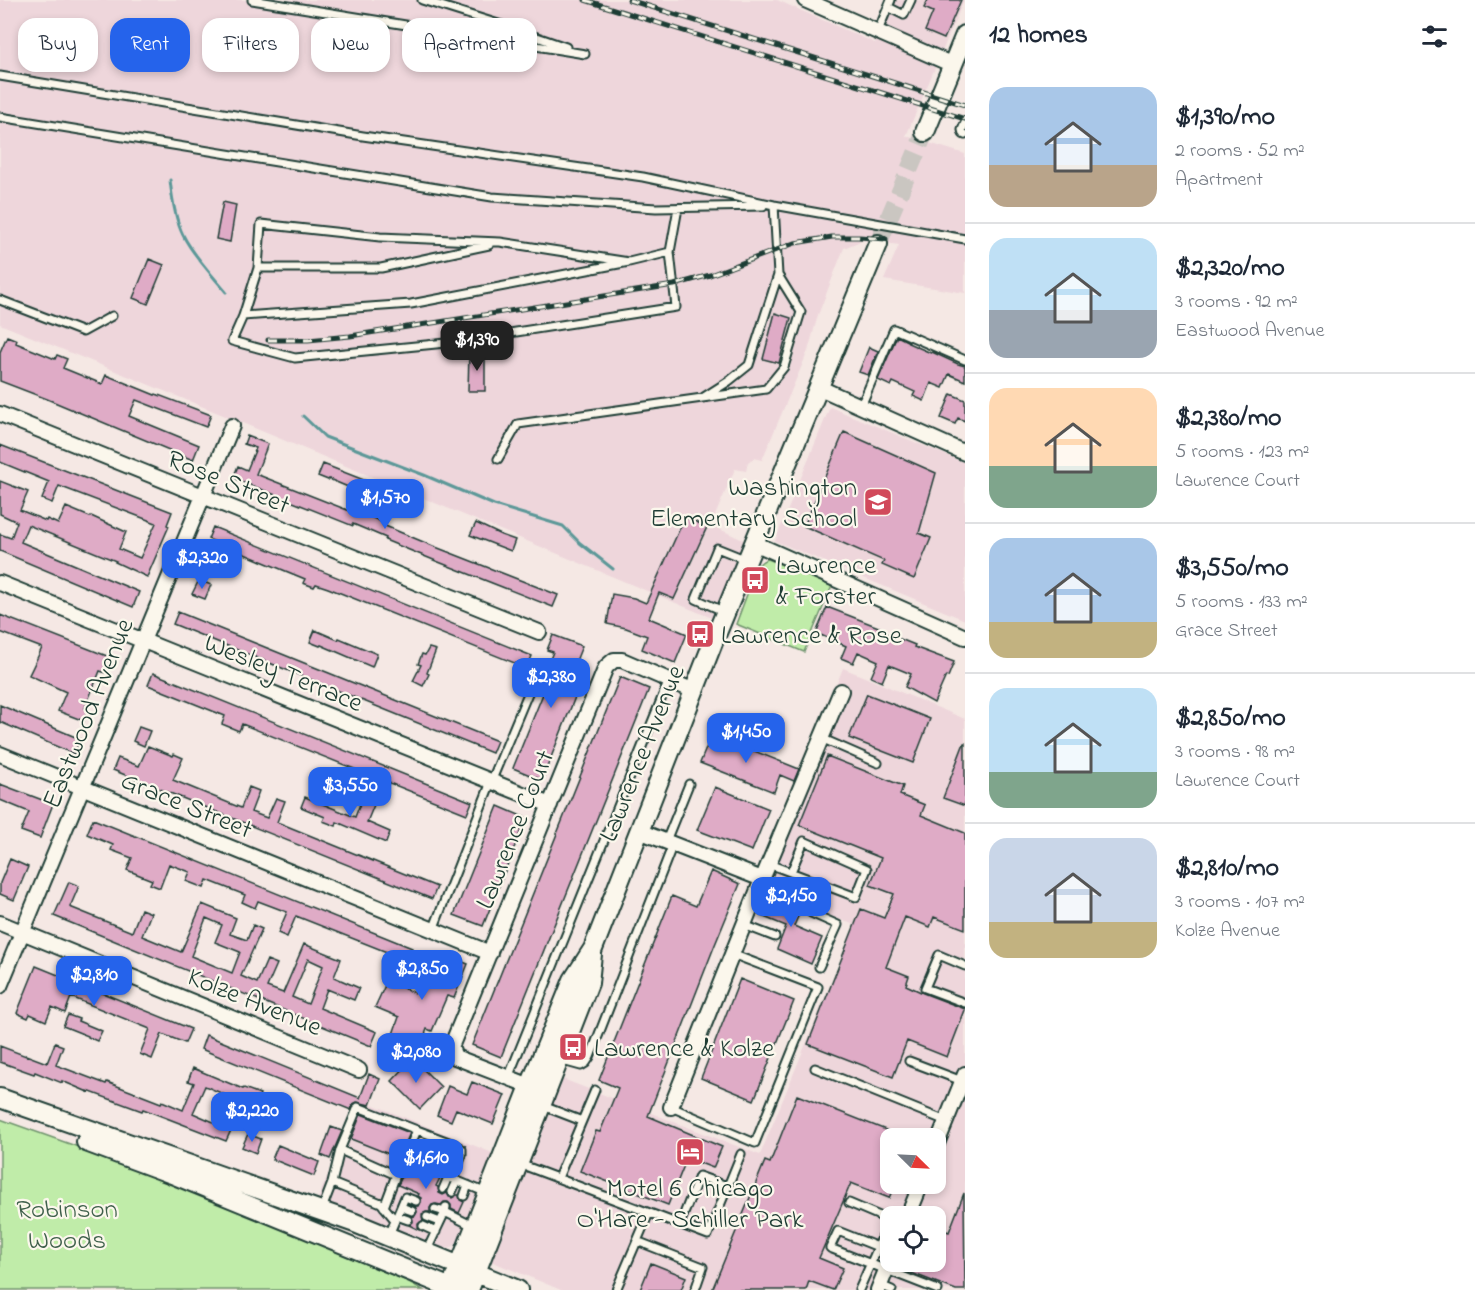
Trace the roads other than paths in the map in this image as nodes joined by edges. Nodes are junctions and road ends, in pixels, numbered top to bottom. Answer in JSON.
{"nodes":[{"id":1,"x":252,"y":0,"type":"edge"},
{"id":2,"x":422,"y":0,"type":"edge"},
{"id":3,"x":805,"y":0,"type":"edge"},
{"id":4,"x":911,"y":0,"type":"edge"},
{"id":5,"x":890,"y":4,"type":"edge"},
{"id":6,"x":878,"y":31,"type":"junction"},
{"id":7,"x":965,"y":35,"type":"edge"},
{"id":8,"x":953,"y":65,"type":"junction"},
{"id":9,"x":0,"y":76,"type":"edge"},
{"id":10,"x":0,"y":117,"type":"edge"},
{"id":11,"x":965,"y":123,"type":"edge"},
{"id":12,"x":925,"y":132,"type":"tunnel mouth"},
{"id":13,"x":965,"y":135,"type":"edge"},
{"id":14,"x":774,"y":205,"type":"junction"},
{"id":15,"x":678,"y":208,"type":"junction"},
{"id":16,"x":965,"y":239,"type":"edge"},
{"id":17,"x":500,"y":242,"type":"junction"},
{"id":18,"x":878,"y":244,"type":"tunnel mouth"},
{"id":19,"x":670,"y":252,"type":"junction"},
{"id":20,"x":629,"y":262,"type":"junction"},
{"id":21,"x":258,"y":268,"type":"junction"},
{"id":22,"x":778,"y":275,"type":"junction"},
{"id":23,"x":0,"y":300,"type":"edge"},
{"id":24,"x":243,"y":315,"type":"junction"},
{"id":25,"x":111,"y":316,"type":"dead end"},
{"id":26,"x":965,"y":360,"type":"edge"},
{"id":27,"x":820,"y":388,"type":"junction"},
{"id":28,"x":701,"y":399,"type":"junction"},
{"id":29,"x":861,"y":406,"type":"junction"},
{"id":30,"x":0,"y":414,"type":"edge"},
{"id":31,"x":232,"y":426,"type":"dead end"},
{"id":32,"x":965,"y":453,"type":"edge"},
{"id":33,"x":498,"y":459,"type":"dead end"},
{"id":34,"x":202,"y":496,"type":"junction"},
{"id":35,"x":754,"y":543,"type":"junction"},
{"id":36,"x":747,"y":560,"type":"junction"},
{"id":37,"x":0,"y":583,"type":"edge"},
{"id":38,"x":726,"y":612,"type":"junction"},
{"id":39,"x":539,"y":632,"type":"dead end"},
{"id":40,"x":965,"y":637,"type":"edge"},
{"id":41,"x":142,"y":641,"type":"junction"},
{"id":42,"x":539,"y":667,"type":"dead end"},
{"id":43,"x":669,"y":680,"type":"junction"},
{"id":44,"x":694,"y":691,"type":"junction"},
{"id":45,"x":841,"y":691,"type":"dead end"},
{"id":46,"x":821,"y":738,"type":"junction"},
{"id":47,"x":0,"y":754,"type":"edge"},
{"id":48,"x":878,"y":763,"type":"dead end"},
{"id":49,"x":491,"y":782,"type":"junction"},
{"id":50,"x":689,"y":784,"type":"dead end"},
{"id":51,"x":82,"y":787,"type":"junction"},
{"id":52,"x":550,"y":805,"type":"junction"},
{"id":53,"x":639,"y":831,"type":"junction"},
{"id":54,"x":669,"y":843,"type":"junction"},
{"id":55,"x":769,"y":864,"type":"junction"},
{"id":56,"x":791,"y":872,"type":"junction"},
{"id":57,"x":762,"y":880,"type":"junction"},
{"id":58,"x":0,"y":923,"type":"edge"},
{"id":59,"x":744,"y":925,"type":"junction"},
{"id":60,"x":433,"y":930,"type":"junction"},
{"id":61,"x":22,"y":932,"type":"junction"},
{"id":62,"x":775,"y":937,"type":"dead end"},
{"id":63,"x":593,"y":949,"type":"junction"},
{"id":64,"x":490,"y":953,"type":"junction"},
{"id":65,"x":732,"y":954,"type":"junction"},
{"id":66,"x":965,"y":966,"type":"edge"},
{"id":67,"x":819,"y":967,"type":"dead end"},
{"id":68,"x":0,"y":986,"type":"edge"},
{"id":69,"x":965,"y":1004,"type":"edge"},
{"id":70,"x":559,"y":1060,"type":"junction"},
{"id":71,"x":909,"y":1061,"type":"dead end"},
{"id":72,"x":815,"y":1068,"type":"dead end"},
{"id":73,"x":359,"y":1070,"type":"dead end"},
{"id":74,"x":508,"y":1078,"type":"junction"},
{"id":75,"x":964,"y":1078,"type":"edge"},
{"id":76,"x":596,"y":1090,"type":"dead end"},
{"id":77,"x":539,"y":1094,"type":"junction"},
{"id":78,"x":0,"y":1098,"type":"edge"},
{"id":79,"x":671,"y":1107,"type":"joint"},
{"id":80,"x":0,"y":1111,"type":"edge"},
{"id":81,"x":582,"y":1121,"type":"junction"},
{"id":82,"x":946,"y":1121,"type":"junction"},
{"id":83,"x":943,"y":1128,"type":"edge"},
{"id":84,"x":417,"y":1130,"type":"junction"},
{"id":85,"x":340,"y":1150,"type":"junction"},
{"id":86,"x":741,"y":1154,"type":"dead end"},
{"id":87,"x":518,"y":1163,"type":"junction"},
{"id":88,"x":396,"y":1176,"type":"junction"},
{"id":89,"x":558,"y":1178,"type":"junction"},
{"id":90,"x":455,"y":1180,"type":"junction"},
{"id":91,"x":332,"y":1184,"type":"junction"},
{"id":92,"x":468,"y":1185,"type":"junction"},
{"id":93,"x":727,"y":1186,"type":"junction"},
{"id":94,"x":443,"y":1189,"type":"dead end"},
{"id":95,"x":452,"y":1192,"type":"dead end"},
{"id":96,"x":488,"y":1193,"type":"junction"},
{"id":97,"x":464,"y":1196,"type":"dead end"},
{"id":98,"x":416,"y":1201,"type":"dead end"},
{"id":99,"x":849,"y":1203,"type":"dead end"},
{"id":100,"x":435,"y":1206,"type":"dead end"},
{"id":101,"x":384,"y":1207,"type":"junction"},
{"id":102,"x":401,"y":1207,"type":"junction"},
{"id":103,"x":446,"y":1210,"type":"junction"},
{"id":104,"x":321,"y":1211,"type":"junction"},
{"id":105,"x":412,"y":1211,"type":"dead end"},
{"id":106,"x":649,"y":1213,"type":"junction"},
{"id":107,"x":427,"y":1217,"type":"dead end"},
{"id":108,"x":396,"y":1218,"type":"junction"},
{"id":109,"x":408,"y":1220,"type":"dead end"},
{"id":110,"x":440,"y":1222,"type":"junction"},
{"id":111,"x":680,"y":1224,"type":"junction"},
{"id":112,"x":423,"y":1226,"type":"dead end"},
{"id":113,"x":475,"y":1227,"type":"junction"},
{"id":114,"x":436,"y":1232,"type":"junction"},
{"id":115,"x":388,"y":1237,"type":"junction"},
{"id":116,"x":637,"y":1241,"type":"junction"},
{"id":117,"x":878,"y":1247,"type":"junction"},
{"id":118,"x":426,"y":1252,"type":"junction"},
{"id":119,"x":871,"y":1264,"type":"junction"},
{"id":120,"x":880,"y":1264,"type":"edge"},
{"id":121,"x":467,"y":1269,"type":"junction"},
{"id":122,"x":887,"y":1272,"type":"edge"},
{"id":123,"x":904,"y":1272,"type":"edge"},
{"id":124,"x":883,"y":1288,"type":"edge"},
{"id":125,"x":457,"y":1289,"type":"edge"},
{"id":126,"x":518,"y":1290,"type":"edge"},
{"id":127,"x":616,"y":1290,"type":"edge"},
{"id":128,"x":695,"y":1290,"type":"edge"},
{"id":129,"x":860,"y":1290,"type":"edge"},
{"id":130,"x":938,"y":1290,"type":"edge"}],
"edges":[{"from":1,"to":2,"type":"lane"},
{"from":3,"to":6,"type":"street"},
{"from":4,"to":5,"type":"lane"},
{"from":5,"to":6,"type":"lane"},
{"from":6,"to":8,"type":"street"},
{"from":7,"to":8,"type":"main road"},
{"from":8,"to":12,"type":"main road"},
{"from":9,"to":14,"type":"lane"},
{"from":10,"to":15,"type":"lane"},
{"from":11,"to":13,"type":"lane"},
{"from":14,"to":15,"type":"lane"},
{"from":14,"to":16,"type":"lane"},
{"from":14,"to":22,"type":"lane"},
{"from":15,"to":19,"type":"lane"},
{"from":17,"to":20,"type":"lane"},
{"from":17,"to":21,"type":"lane"},
{"from":17,"to":21,"type":"lane"},
{"from":18,"to":27,"type":"main road","name":"Lawrence Avenue"},
{"from":19,"to":20,"type":"lane"},
{"from":19,"to":24,"type":"lane"},
{"from":20,"to":24,"type":"lane"},
{"from":21,"to":24,"type":"lane"},
{"from":22,"to":28,"type":"lane"},
{"from":22,"to":28,"type":"lane"},
{"from":23,"to":25,"type":"lane"},
{"from":26,"to":29,"type":"lane"},
{"from":27,"to":29,"type":"street"},
{"from":27,"to":35,"type":"main road","name":"Lawrence Avenue"},
{"from":28,"to":33,"type":"lane"},
{"from":29,"to":32,"type":"street"},
{"from":30,"to":34,"type":"street","name":"Rose Street"},
{"from":31,"to":34,"type":"street","name":"Eastwood Avenue"},
{"from":34,"to":39,"type":"street","name":"Rose Street"},
{"from":34,"to":41,"type":"street","name":"Eastwood Avenue"},
{"from":35,"to":36,"type":"main road","name":"Lawrence Avenue"},
{"from":35,"to":40,"type":"street"},
{"from":36,"to":38,"type":"main road","name":"Lawrence Avenue"},
{"from":36,"to":38,"type":"lane"},
{"from":37,"to":41,"type":"street","name":"Wesley Terrace"},
{"from":38,"to":44,"type":"main road","name":"Lawrence Avenue"},
{"from":41,"to":49,"type":"street","name":"Wesley Terrace"},
{"from":41,"to":51,"type":"street","name":"Eastwood Avenue"},
{"from":42,"to":49,"type":"lane"},
{"from":43,"to":44,"type":"street"},
{"from":43,"to":52,"type":"street","name":"Lawrence Court"},
{"from":43,"to":74,"type":"lane"},
{"from":44,"to":53,"type":"main road","name":"Lawrence Avenue"},
{"from":45,"to":46,"type":"street"},
{"from":46,"to":48,"type":"lane"},
{"from":46,"to":55,"type":"street"},
{"from":47,"to":51,"type":"street","name":"Grace Street"},
{"from":49,"to":52,"type":"street","name":"Wesley Terrace"},
{"from":49,"to":60,"type":"lane"},
{"from":50,"to":54,"type":"lane"},
{"from":51,"to":60,"type":"street","name":"Grace Street"},
{"from":51,"to":61,"type":"street","name":"Eastwood Avenue"},
{"from":52,"to":64,"type":"street","name":"Lawrence Court"},
{"from":53,"to":54,"type":"street"},
{"from":53,"to":63,"type":"main road","name":"Lawrence Avenue"},
{"from":54,"to":57,"type":"street"},
{"from":54,"to":70,"type":"lane"},
{"from":55,"to":56,"type":"lane"},
{"from":55,"to":57,"type":"street"},
{"from":56,"to":56,"type":"lane"},
{"from":57,"to":59,"type":"street"},
{"from":57,"to":67,"type":"lane"},
{"from":58,"to":61,"type":"street","name":"Kolze Avenue"},
{"from":59,"to":62,"type":"lane"},
{"from":59,"to":65,"type":"street"},
{"from":60,"to":64,"type":"street","name":"Grace Street"},
{"from":61,"to":68,"type":"street","name":"Eastwood Avenue"},
{"from":61,"to":73,"type":"street","name":"Kolze Avenue"},
{"from":63,"to":70,"type":"main road","name":"Lawrence Avenue"},
{"from":63,"to":77,"type":"main road","name":"Lawrence Avenue"},
{"from":64,"to":74,"type":"street","name":"Lawrence Court"},
{"from":65,"to":79,"type":"street"},
{"from":65,"to":79,"type":"lane"},
{"from":66,"to":69,"type":"lane"},
{"from":70,"to":77,"type":"main road","name":"Lawrence Avenue"},
{"from":71,"to":75,"type":"lane"},
{"from":72,"to":82,"type":"lane"},
{"from":74,"to":77,"type":"street"},
{"from":75,"to":82,"type":"street"},
{"from":76,"to":81,"type":"lane"},
{"from":77,"to":81,"type":"lane"},
{"from":77,"to":87,"type":"main road","name":"Lawrence Avenue"},
{"from":77,"to":96,"type":"main road","name":"Lawrence Avenue"},
{"from":78,"to":104,"type":"main road"},
{"from":80,"to":125,"type":"main road"},
{"from":81,"to":89,"type":"lane"},
{"from":82,"to":83,"type":"street"},
{"from":84,"to":85,"type":"lane"},
{"from":84,"to":88,"type":"lane"},
{"from":84,"to":90,"type":"lane"},
{"from":85,"to":88,"type":"lane"},
{"from":85,"to":91,"type":"lane"},
{"from":86,"to":93,"type":"lane"},
{"from":87,"to":89,"type":"lane"},
{"from":87,"to":121,"type":"main road","name":"Lawrence Avenue"},
{"from":88,"to":101,"type":"lane"},
{"from":89,"to":106,"type":"lane"},
{"from":90,"to":92,"type":"lane"},
{"from":90,"to":94,"type":"lane"},
{"from":90,"to":95,"type":"lane"},
{"from":91,"to":101,"type":"lane"},
{"from":91,"to":104,"type":"lane"},
{"from":92,"to":96,"type":"lane"},
{"from":92,"to":97,"type":"lane"},
{"from":93,"to":111,"type":"lane"},
{"from":93,"to":111,"type":"lane"},
{"from":96,"to":113,"type":"main road","name":"Lawrence Avenue"},
{"from":98,"to":102,"type":"lane"},
{"from":99,"to":117,"type":"lane"},
{"from":100,"to":103,"type":"lane"},
{"from":101,"to":108,"type":"lane"},
{"from":102,"to":105,"type":"lane"},
{"from":102,"to":108,"type":"lane"},
{"from":103,"to":110,"type":"lane"},
{"from":103,"to":113,"type":"lane"},
{"from":104,"to":115,"type":"main road"},
{"from":106,"to":111,"type":"lane"},
{"from":106,"to":116,"type":"lane"},
{"from":107,"to":110,"type":"lane"},
{"from":108,"to":109,"type":"lane"},
{"from":108,"to":115,"type":"lane"},
{"from":110,"to":114,"type":"lane"},
{"from":112,"to":114,"type":"lane"},
{"from":113,"to":121,"type":"main road","name":"Lawrence Avenue"},
{"from":114,"to":118,"type":"lane"},
{"from":115,"to":118,"type":"main road"},
{"from":116,"to":127,"type":"lane"},
{"from":116,"to":128,"type":"lane"},
{"from":117,"to":119,"type":"lane"},
{"from":117,"to":119,"type":"lane"},
{"from":118,"to":121,"type":"main road"},
{"from":119,"to":120,"type":"lane"},
{"from":119,"to":129,"type":"lane"},
{"from":121,"to":125,"type":"main road","name":"Lawrence Avenue"},
{"from":121,"to":126,"type":"main road"},
{"from":122,"to":124,"type":"street"},
{"from":123,"to":130,"type":"lane"}]}
